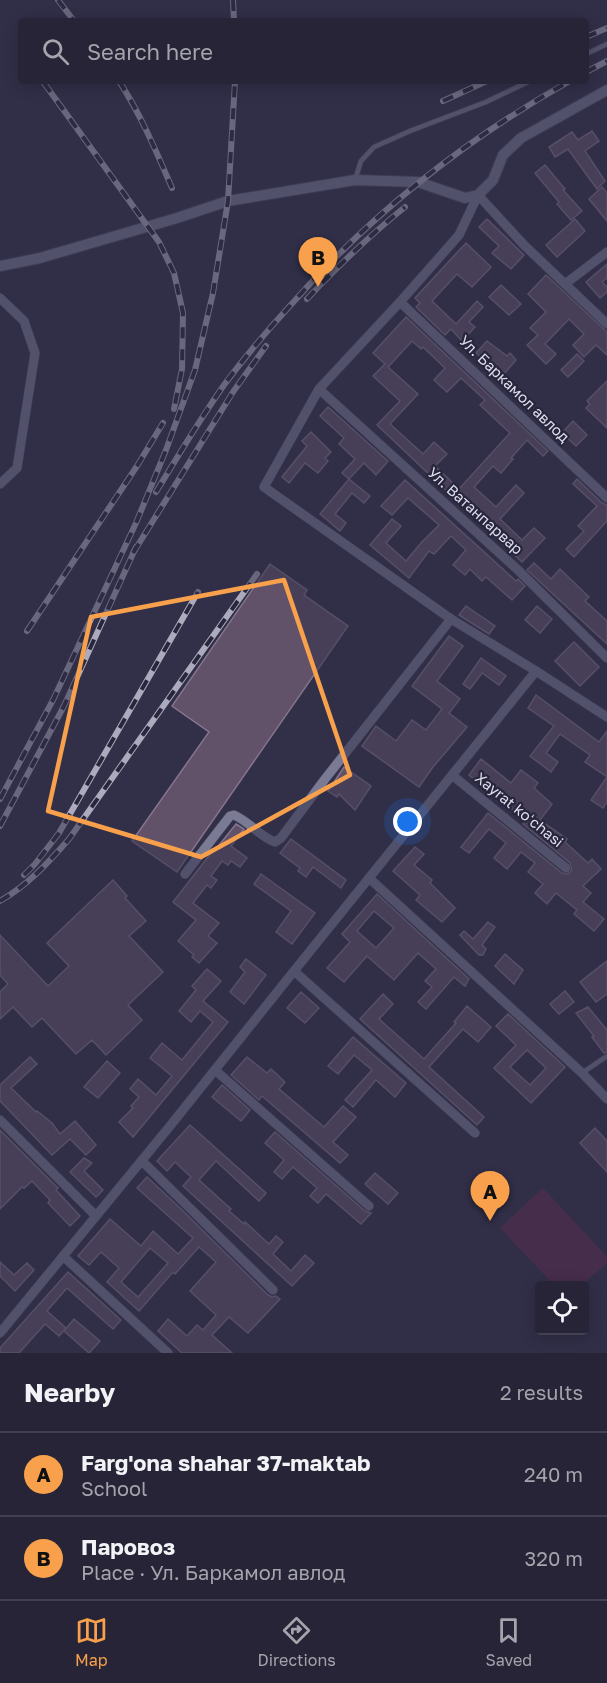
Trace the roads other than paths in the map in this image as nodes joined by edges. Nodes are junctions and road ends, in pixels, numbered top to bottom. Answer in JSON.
{"nodes":[{"id":1,"x":607,"y":44,"type":"edge"},
{"id":2,"x":589,"y":53,"type":"edge"},
{"id":3,"x":524,"y":84,"type":"edge"},
{"id":4,"x":607,"y":90,"type":"edge"},
{"id":5,"x":354,"y":180,"type":"junction"},
{"id":6,"x":478,"y":195,"type":"junction"},
{"id":7,"x":607,"y":252,"type":"edge"},
{"id":8,"x":0,"y":266,"type":"edge"},
{"id":9,"x":566,"y":284,"type":"junction"},
{"id":10,"x":0,"y":298,"type":"edge"},
{"id":11,"x":400,"y":302,"type":"junction"},
{"id":12,"x":607,"y":324,"type":"edge"},
{"id":13,"x":319,"y":389,"type":"junction"},
{"id":14,"x":0,"y":484,"type":"edge"},
{"id":15,"x":607,"y":498,"type":"edge"},
{"id":16,"x":452,"y":619,"type":"junction"},
{"id":17,"x":607,"y":658,"type":"edge"},
{"id":18,"x":536,"y":671,"type":"junction"},
{"id":19,"x":607,"y":717,"type":"edge"},
{"id":20,"x":452,"y":774,"type":"junction"},
{"id":21,"x":566,"y":868,"type":"dead end"},
{"id":22,"x":185,"y":874,"type":"dead end"},
{"id":23,"x":369,"y":878,"type":"junction"},
{"id":24,"x":294,"y":971,"type":"junction"},
{"id":25,"x":607,"y":1056,"type":"edge"},
{"id":26,"x":215,"y":1070,"type":"junction"},
{"id":27,"x":582,"y":1073,"type":"junction"},
{"id":28,"x":607,"y":1099,"type":"edge"},
{"id":29,"x":0,"y":1120,"type":"edge"},
{"id":30,"x":475,"y":1133,"type":"dead end"},
{"id":31,"x":142,"y":1161,"type":"junction"},
{"id":32,"x":369,"y":1206,"type":"dead end"},
{"id":33,"x":96,"y":1216,"type":"junction"},
{"id":34,"x":63,"y":1256,"type":"junction"},
{"id":35,"x":273,"y":1290,"type":"dead end"},
{"id":36,"x":0,"y":1333,"type":"edge"},
{"id":37,"x":168,"y":1353,"type":"edge"}],
"edges":[{"from":1,"to":2,"type":"lane"},
{"from":3,"to":5,"type":"lane"},
{"from":4,"to":6,"type":"street"},
{"from":5,"to":6,"type":"street"},
{"from":5,"to":8,"type":"street"},
{"from":6,"to":9,"type":"street"},
{"from":6,"to":11,"type":"street"},
{"from":7,"to":9,"type":"street"},
{"from":9,"to":12,"type":"street"},
{"from":10,"to":14,"type":"street"},
{"from":11,"to":13,"type":"street"},
{"from":11,"to":15,"type":"street","name":"Ул. Баркамол авлод"},
{"from":13,"to":16,"type":"street"},
{"from":13,"to":17,"type":"street","name":"Ул. Ватанпарвар"},
{"from":16,"to":18,"type":"street"},
{"from":16,"to":22,"type":"street"},
{"from":18,"to":19,"type":"street"},
{"from":18,"to":20,"type":"street"},
{"from":20,"to":21,"type":"street","name":"Xayrat koʻchasi"},
{"from":20,"to":23,"type":"street"},
{"from":23,"to":24,"type":"street"},
{"from":23,"to":27,"type":"street"},
{"from":24,"to":26,"type":"street"},
{"from":24,"to":30,"type":"street"},
{"from":25,"to":27,"type":"lane"},
{"from":26,"to":31,"type":"street"},
{"from":26,"to":32,"type":"street"},
{"from":27,"to":28,"type":"street"},
{"from":29,"to":33,"type":"street"},
{"from":31,"to":33,"type":"street"},
{"from":31,"to":35,"type":"street"},
{"from":33,"to":34,"type":"street"},
{"from":34,"to":36,"type":"street"},
{"from":34,"to":37,"type":"street"}]}
